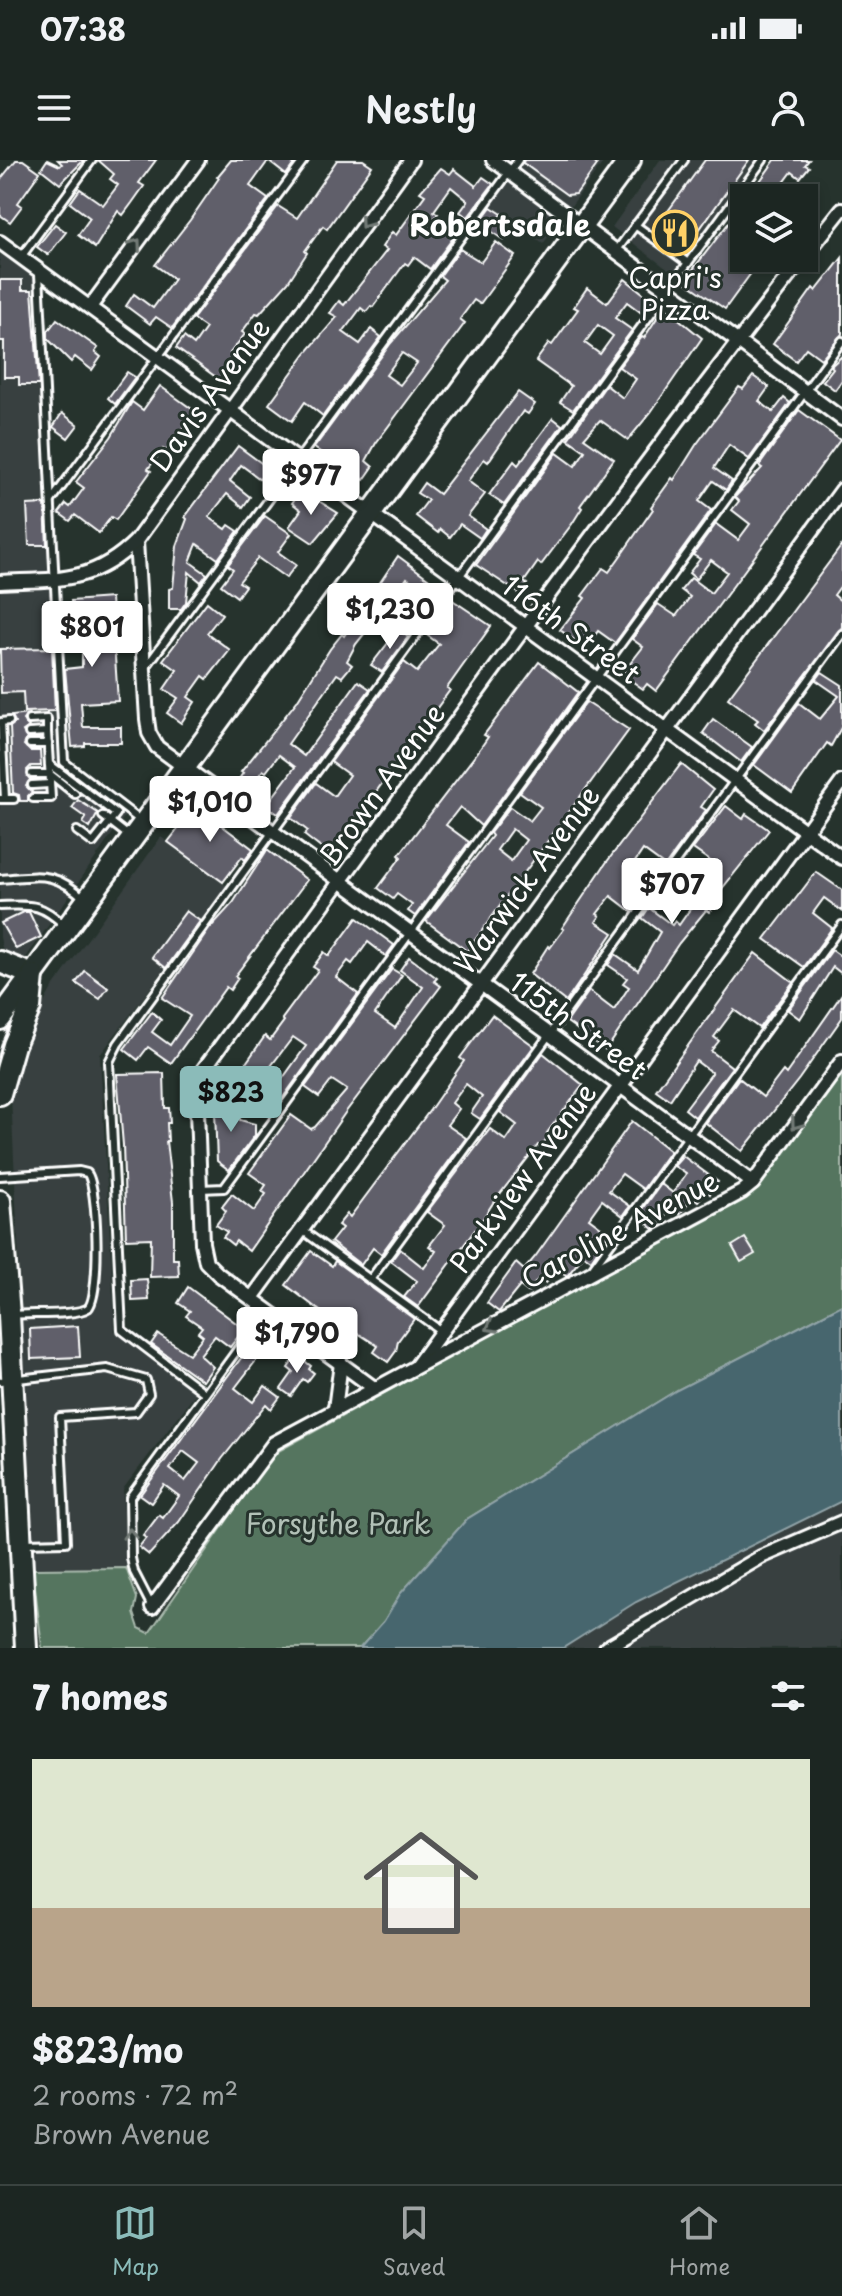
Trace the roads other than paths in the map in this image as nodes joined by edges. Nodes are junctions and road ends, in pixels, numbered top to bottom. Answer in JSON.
{"nodes":[{"id":1,"x":92,"y":160,"type":"edge"},
{"id":2,"x":198,"y":160,"type":"edge"},
{"id":3,"x":304,"y":160,"type":"edge"},
{"id":4,"x":411,"y":160,"type":"edge"},
{"id":5,"x":493,"y":160,"type":"edge"},
{"id":6,"x":518,"y":160,"type":"edge"},
{"id":7,"x":629,"y":160,"type":"edge"},
{"id":8,"x":684,"y":160,"type":"edge"},
{"id":9,"x":763,"y":160,"type":"edge"},
{"id":10,"x":509,"y":172,"type":"junction"},
{"id":11,"x":842,"y":209,"type":"edge"},
{"id":12,"x":635,"y":225,"type":"junction"},
{"id":13,"x":583,"y":226,"type":"junction"},
{"id":14,"x":818,"y":240,"type":"edge"},
{"id":15,"x":0,"y":242,"type":"edge"},
{"id":16,"x":616,"y":251,"type":"junction"},
{"id":17,"x":21,"y":257,"type":"junction"},
{"id":18,"x":688,"y":263,"type":"junction"},
{"id":19,"x":39,"y":270,"type":"junction"},
{"id":20,"x":793,"y":272,"type":"edge"},
{"id":21,"x":669,"y":289,"type":"junction"},
{"id":22,"x":90,"y":307,"type":"junction"},
{"id":23,"x":738,"y":341,"type":"junction"},
{"id":24,"x":842,"y":341,"type":"edge"},
{"id":25,"x":159,"y":358,"type":"junction"},
{"id":26,"x":806,"y":391,"type":"junction"},
{"id":27,"x":228,"y":410,"type":"junction"},
{"id":28,"x":842,"y":419,"type":"edge"},
{"id":29,"x":297,"y":460,"type":"junction"},
{"id":30,"x":842,"y":490,"type":"edge"},
{"id":31,"x":51,"y":501,"type":"junction"},
{"id":32,"x":372,"y":515,"type":"junction"},
{"id":33,"x":136,"y":541,"type":"junction"},
{"id":34,"x":458,"y":577,"type":"junction"},
{"id":35,"x":55,"y":579,"type":"junction"},
{"id":36,"x":0,"y":582,"type":"edge"},
{"id":37,"x":527,"y":627,"type":"junction"},
{"id":38,"x":842,"y":634,"type":"edge"},
{"id":39,"x":144,"y":670,"type":"junction"},
{"id":40,"x":597,"y":679,"type":"junction"},
{"id":41,"x":29,"y":720,"type":"dead end"},
{"id":42,"x":9,"y":721,"type":"dead end"},
{"id":43,"x":666,"y":729,"type":"junction"},
{"id":44,"x":47,"y":732,"type":"junction"},
{"id":45,"x":29,"y":733,"type":"dead end"},
{"id":46,"x":4,"y":734,"type":"edge"},
{"id":47,"x":30,"y":744,"type":"dead end"},
{"id":48,"x":48,"y":744,"type":"junction"},
{"id":49,"x":11,"y":745,"type":"dead end"},
{"id":50,"x":2,"y":746,"type":"junction"},
{"id":51,"x":49,"y":764,"type":"junction"},
{"id":52,"x":185,"y":769,"type":"junction"},
{"id":53,"x":32,"y":774,"type":"dead end"},
{"id":54,"x":50,"y":774,"type":"junction"},
{"id":55,"x":4,"y":775,"type":"junction"},
{"id":56,"x":12,"y":775,"type":"dead end"},
{"id":57,"x":735,"y":780,"type":"junction"},
{"id":58,"x":842,"y":782,"type":"edge"},
{"id":59,"x":50,"y":784,"type":"junction"},
{"id":60,"x":32,"y":785,"type":"dead end"},
{"id":61,"x":4,"y":786,"type":"junction"},
{"id":62,"x":13,"y":786,"type":"dead end"},
{"id":63,"x":75,"y":794,"type":"dead end"},
{"id":64,"x":33,"y":798,"type":"dead end"},
{"id":65,"x":2,"y":799,"type":"edge"},
{"id":66,"x":14,"y":799,"type":"dead end"},
{"id":67,"x":103,"y":816,"type":"dead end"},
{"id":68,"x":110,"y":821,"type":"junction"},
{"id":69,"x":77,"y":831,"type":"dead end"},
{"id":70,"x":272,"y":831,"type":"junction"},
{"id":71,"x":806,"y":831,"type":"junction"},
{"id":72,"x":139,"y":832,"type":"junction"},
{"id":73,"x":842,"y":858,"type":"edge"},
{"id":74,"x":0,"y":879,"type":"edge"},
{"id":75,"x":342,"y":880,"type":"junction"},
{"id":76,"x":87,"y":901,"type":"junction"},
{"id":77,"x":0,"y":906,"type":"edge"},
{"id":78,"x":842,"y":925,"type":"edge"},
{"id":79,"x":68,"y":928,"type":"junction"},
{"id":80,"x":411,"y":932,"type":"junction"},
{"id":81,"x":0,"y":962,"type":"edge"},
{"id":82,"x":33,"y":975,"type":"junction"},
{"id":83,"x":481,"y":984,"type":"junction"},
{"id":84,"x":0,"y":1019,"type":"edge"},
{"id":85,"x":550,"y":1035,"type":"junction"},
{"id":86,"x":842,"y":1061,"type":"edge"},
{"id":87,"x":620,"y":1087,"type":"junction"},
{"id":88,"x":0,"y":1094,"type":"edge"},
{"id":89,"x":688,"y":1136,"type":"junction"},
{"id":90,"x":0,"y":1176,"type":"edge"},
{"id":91,"x":753,"y":1183,"type":"junction"},
{"id":92,"x":200,"y":1189,"type":"junction"},
{"id":93,"x":0,"y":1201,"type":"edge"},
{"id":94,"x":301,"y":1230,"type":"junction"},
{"id":95,"x":589,"y":1273,"type":"junction"},
{"id":96,"x":370,"y":1280,"type":"junction"},
{"id":97,"x":252,"y":1298,"type":"junction"},
{"id":98,"x":267,"y":1309,"type":"junction"},
{"id":99,"x":9,"y":1315,"type":"junction"},
{"id":100,"x":441,"y":1331,"type":"junction"},
{"id":101,"x":460,"y":1345,"type":"junction"},
{"id":102,"x":341,"y":1363,"type":"junction"},
{"id":103,"x":415,"y":1367,"type":"junction"},
{"id":104,"x":6,"y":1380,"type":"edge"},
{"id":105,"x":374,"y":1388,"type":"junction"},
{"id":106,"x":205,"y":1393,"type":"junction"},
{"id":107,"x":335,"y":1409,"type":"junction"},
{"id":108,"x":842,"y":1522,"type":"edge"},
{"id":109,"x":21,"y":1543,"type":"junction"},
{"id":110,"x":152,"y":1607,"type":"joint"},
{"id":111,"x":26,"y":1648,"type":"edge"},
{"id":112,"x":606,"y":1648,"type":"edge"}],
"edges":[{"from":1,"to":17,"type":"lane"},
{"from":22,"to":2,"type":"street","one_way":true},
{"from":3,"to":25,"type":"lane"},
{"from":4,"to":27,"type":"street","name":"Davis Avenue","one_way":true},
{"from":5,"to":10,"type":"street"},
{"from":6,"to":10,"type":"lane"},
{"from":7,"to":13,"type":"main road"},
{"from":8,"to":12,"type":"lane"},
{"from":9,"to":18,"type":"lane"},
{"from":10,"to":13,"type":"street"},
{"from":10,"to":29,"type":"lane"},
{"from":11,"to":14,"type":"street","name":"Brown Avenue"},
{"from":12,"to":16,"type":"lane"},
{"from":12,"to":18,"type":"lane"},
{"from":13,"to":16,"type":"street"},
{"from":13,"to":32,"type":"main road"},
{"from":15,"to":17,"type":"street","name":"116th Street"},
{"from":16,"to":21,"type":"street"},
{"from":17,"to":19,"type":"street","name":"116th Street"},
{"from":18,"to":21,"type":"lane"},
{"from":19,"to":22,"type":"street","name":"116th Street"},
{"from":19,"to":31,"type":"lane"},
{"from":20,"to":23,"type":"street","name":"Brown Avenue"},
{"from":21,"to":23,"type":"street"},
{"from":21,"to":34,"type":"lane"},
{"from":22,"to":25,"type":"street","name":"116th Street"},
{"from":23,"to":26,"type":"street"},
{"from":23,"to":37,"type":"street","name":"Brown Avenue"},
{"from":24,"to":26,"type":"lane"},
{"from":25,"to":27,"type":"street","name":"116th Street"},
{"from":25,"to":31,"type":"lane"},
{"from":26,"to":28,"type":"street"},
{"from":26,"to":40,"type":"lane"},
{"from":27,"to":29,"type":"street","name":"116th Street"},
{"from":27,"to":33,"type":"street","name":"Davis Avenue"},
{"from":29,"to":32,"type":"street","name":"116th Street"},
{"from":29,"to":39,"type":"lane"},
{"from":30,"to":43,"type":"street","name":"Warwick Avenue"},
{"from":31,"to":35,"type":"lane"},
{"from":32,"to":34,"type":"street","name":"116th Street"},
{"from":32,"to":52,"type":"main road"},
{"from":33,"to":35,"type":"street","name":"Davis Avenue"},
{"from":33,"to":39,"type":"street","name":"115th Street"},
{"from":34,"to":37,"type":"street","name":"116th Street"},
{"from":34,"to":70,"type":"lane"},
{"from":35,"to":36,"type":"street","name":"Davis Avenue"},
{"from":35,"to":72,"type":"lane"},
{"from":37,"to":40,"type":"street","name":"116th Street"},
{"from":37,"to":75,"type":"street","name":"Brown Avenue"},
{"from":38,"to":57,"type":"lane"},
{"from":39,"to":52,"type":"street","name":"115th Street"},
{"from":40,"to":43,"type":"street","name":"116th Street"},
{"from":40,"to":80,"type":"lane"},
{"from":41,"to":44,"type":"lane"},
{"from":42,"to":46,"type":"lane"},
{"from":43,"to":57,"type":"street","name":"116th Street"},
{"from":43,"to":83,"type":"street","name":"Warwick Avenue"},
{"from":44,"to":45,"type":"lane"},
{"from":44,"to":48,"type":"lane"},
{"from":46,"to":50,"type":"lane"},
{"from":47,"to":48,"type":"lane"},
{"from":48,"to":51,"type":"lane"},
{"from":49,"to":50,"type":"lane"},
{"from":50,"to":55,"type":"lane"},
{"from":51,"to":54,"type":"lane"},
{"from":51,"to":68,"type":"lane"},
{"from":52,"to":70,"type":"street","name":"115th Street"},
{"from":52,"to":72,"type":"main road"},
{"from":53,"to":54,"type":"lane"},
{"from":54,"to":59,"type":"lane"},
{"from":54,"to":63,"type":"lane"},
{"from":55,"to":56,"type":"lane"},
{"from":55,"to":61,"type":"lane"},
{"from":57,"to":71,"type":"street","name":"116th Street"},
{"from":57,"to":85,"type":"lane"},
{"from":58,"to":71,"type":"street","name":"Parkview Avenue"},
{"from":59,"to":60,"type":"lane"},
{"from":59,"to":64,"type":"lane"},
{"from":61,"to":62,"type":"lane"},
{"from":61,"to":65,"type":"lane"},
{"from":65,"to":66,"type":"lane"},
{"from":67,"to":68,"type":"lane"},
{"from":68,"to":69,"type":"lane"},
{"from":68,"to":72,"type":"lane"},
{"from":70,"to":75,"type":"street","name":"115th Street"},
{"from":70,"to":106,"type":"lane"},
{"from":71,"to":73,"type":"street","name":"116th Street"},
{"from":71,"to":87,"type":"street","name":"Parkview Avenue"},
{"from":72,"to":76,"type":"main road"},
{"from":74,"to":76,"type":"lane"},
{"from":75,"to":80,"type":"street","name":"115th Street"},
{"from":75,"to":92,"type":"street","name":"Brown Avenue"},
{"from":76,"to":79,"type":"main road"},
{"from":77,"to":79,"type":"lane"},
{"from":78,"to":89,"type":"lane"},
{"from":79,"to":82,"type":"main road"},
{"from":80,"to":83,"type":"street","name":"115th Street"},
{"from":80,"to":92,"type":"lane"},
{"from":81,"to":82,"type":"main road"},
{"from":82,"to":84,"type":"main road"},
{"from":82,"to":88,"type":"main road"},
{"from":83,"to":85,"type":"street","name":"115th Street"},
{"from":83,"to":94,"type":"street","name":"Warwick Avenue"},
{"from":85,"to":87,"type":"street","name":"115th Street"},
{"from":85,"to":96,"type":"lane"},
{"from":86,"to":91,"type":"street","name":"Caroline Avenue","one_way":true},
{"from":87,"to":89,"type":"street","name":"115th Street"},
{"from":87,"to":100,"type":"street","name":"Parkview Avenue"},
{"from":89,"to":91,"type":"street","name":"115th Street"},
{"from":89,"to":95,"type":"lane"},
{"from":90,"to":99,"type":"lane"},
{"from":91,"to":95,"type":"street","name":"Caroline Avenue"},
{"from":92,"to":97,"type":"street","name":"Brown Avenue"},
{"from":93,"to":99,"type":"main road"},
{"from":94,"to":96,"type":"lane"},
{"from":94,"to":97,"type":"street","name":"Warwick Avenue"},
{"from":95,"to":101,"type":"street","name":"Caroline Avenue","one_way":true},
{"from":96,"to":100,"type":"lane"},
{"from":97,"to":98,"type":"street"},
{"from":98,"to":102,"type":"street"},
{"from":98,"to":106,"type":"lane"},
{"from":99,"to":104,"type":"main road"},
{"from":100,"to":101,"type":"street"},
{"from":100,"to":103,"type":"street","name":"Parkview Avenue"},
{"from":101,"to":103,"type":"street","name":"Caroline Avenue"},
{"from":102,"to":105,"type":"street"},
{"from":102,"to":107,"type":"street"},
{"from":103,"to":105,"type":"street","name":"Caroline Avenue"},
{"from":104,"to":109,"type":"main road"},
{"from":104,"to":109,"type":"lane"},
{"from":105,"to":107,"type":"street"},
{"from":110,"to":106,"type":"lane","one_way":true},
{"from":107,"to":110,"type":"street"},
{"from":108,"to":112,"type":"street"},
{"from":109,"to":111,"type":"main road"}]}
